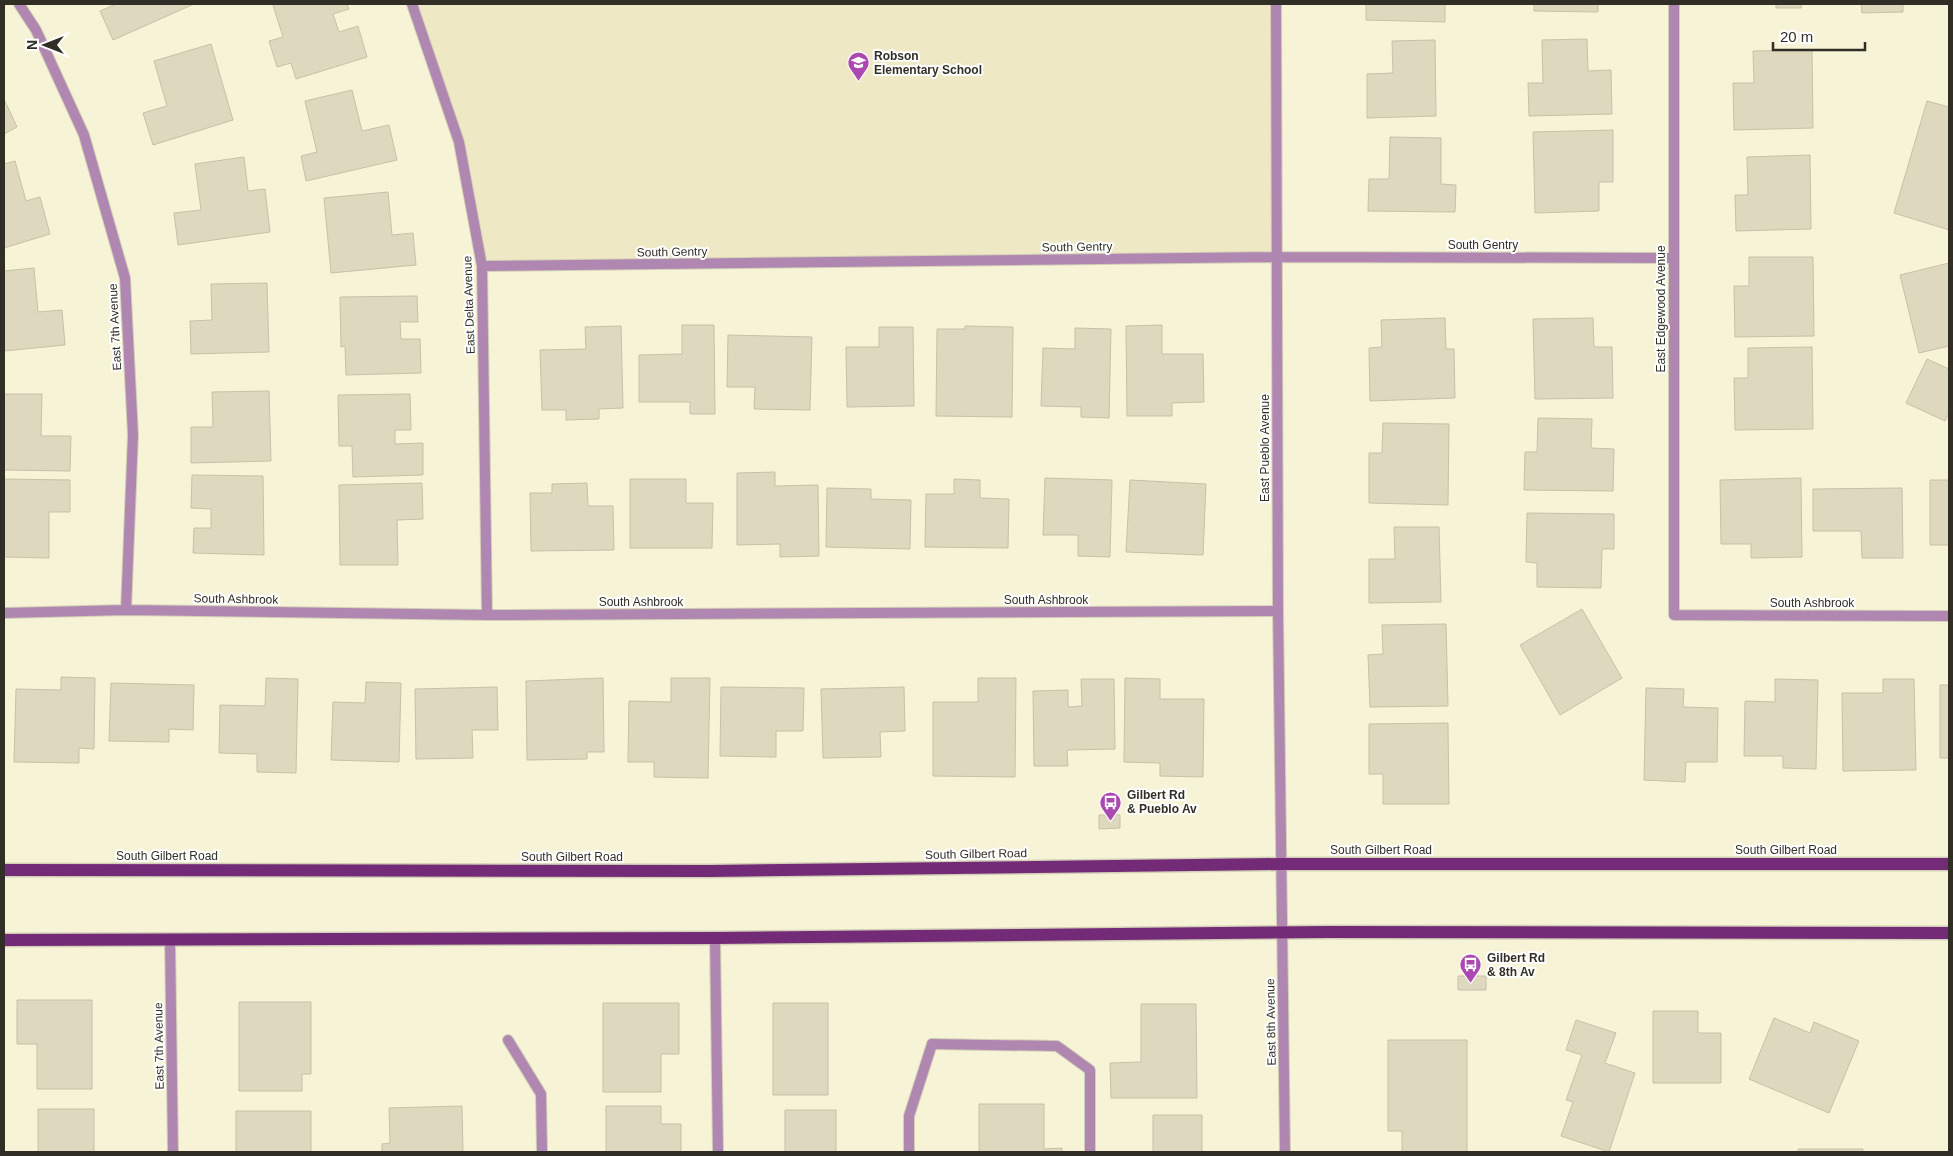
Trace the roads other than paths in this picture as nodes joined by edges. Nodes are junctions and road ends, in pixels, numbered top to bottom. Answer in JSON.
{"nodes":[{"id":1,"x":19,"y":4,"type":"edge"},
{"id":2,"x":412,"y":4,"type":"edge"},
{"id":3,"x":1276,"y":4,"type":"edge"},
{"id":4,"x":1674,"y":4,"type":"edge"},
{"id":5,"x":1277,"y":257,"type":"junction"},
{"id":6,"x":1673,"y":258,"type":"junction"},
{"id":7,"x":482,"y":266,"type":"junction"},
{"id":8,"x":126,"y":610,"type":"junction"},
{"id":9,"x":1278,"y":611,"type":"junction"},
{"id":10,"x":4,"y":613,"type":"edge"},
{"id":11,"x":1674,"y":615,"type":"joint"},
{"id":12,"x":487,"y":616,"type":"junction"},
{"id":13,"x":1949,"y":616,"type":"edge"},
{"id":14,"x":1281,"y":864,"type":"junction"},
{"id":15,"x":1949,"y":864,"type":"edge"},
{"id":16,"x":4,"y":870,"type":"edge"},
{"id":17,"x":1281,"y":892,"type":"joint"},
{"id":18,"x":1282,"y":933,"type":"junction"},
{"id":19,"x":1949,"y":933,"type":"edge"},
{"id":20,"x":715,"y":938,"type":"junction"},
{"id":21,"x":4,"y":940,"type":"edge"},
{"id":22,"x":170,"y":940,"type":"junction"},
{"id":23,"x":508,"y":1040,"type":"dead end"},
{"id":24,"x":173,"y":1152,"type":"edge"},
{"id":25,"x":542,"y":1152,"type":"edge"},
{"id":26,"x":718,"y":1152,"type":"edge"},
{"id":27,"x":909,"y":1152,"type":"edge"},
{"id":28,"x":1090,"y":1152,"type":"edge"},
{"id":29,"x":1285,"y":1152,"type":"edge"}],
"edges":[{"from":1,"to":8,"type":"street","name":"East 7th Avenue"},
{"from":2,"to":7,"type":"street","name":"East Delta Avenue"},
{"from":3,"to":5,"type":"street","name":"East Pueblo Avenue"},
{"from":4,"to":6,"type":"street","name":"East Edgewood Avenue"},
{"from":5,"to":6,"type":"street","name":"South Gentry"},
{"from":5,"to":7,"type":"street","name":"South Gentry"},
{"from":5,"to":9,"type":"street","name":"East Pueblo Avenue"},
{"from":6,"to":11,"type":"street","name":"East Edgewood Avenue"},
{"from":7,"to":12,"type":"street","name":"East Delta Avenue"},
{"from":8,"to":10,"type":"street","name":"South Ashbrook"},
{"from":8,"to":12,"type":"street","name":"South Ashbrook"},
{"from":9,"to":12,"type":"street","name":"South Ashbrook"},
{"from":9,"to":14,"type":"street","name":"East Pueblo Avenue"},
{"from":11,"to":13,"type":"street","name":"South Ashbrook"},
{"from":14,"to":15,"type":"main road","name":"South Gilbert Road"},
{"from":14,"to":16,"type":"main road","name":"South Gilbert Road"},
{"from":14,"to":17,"type":"street","name":"East Pueblo Avenue"},
{"from":17,"to":18,"type":"street","name":"East 8th Avenue"},
{"from":18,"to":19,"type":"main road"},
{"from":18,"to":20,"type":"main road"},
{"from":18,"to":29,"type":"street","name":"East 8th Avenue"},
{"from":20,"to":22,"type":"main road"},
{"from":20,"to":26,"type":"street"},
{"from":21,"to":22,"type":"main road"},
{"from":22,"to":24,"type":"street","name":"East 7th Avenue"},
{"from":23,"to":25,"type":"street"},
{"from":27,"to":28,"type":"street"}]}
